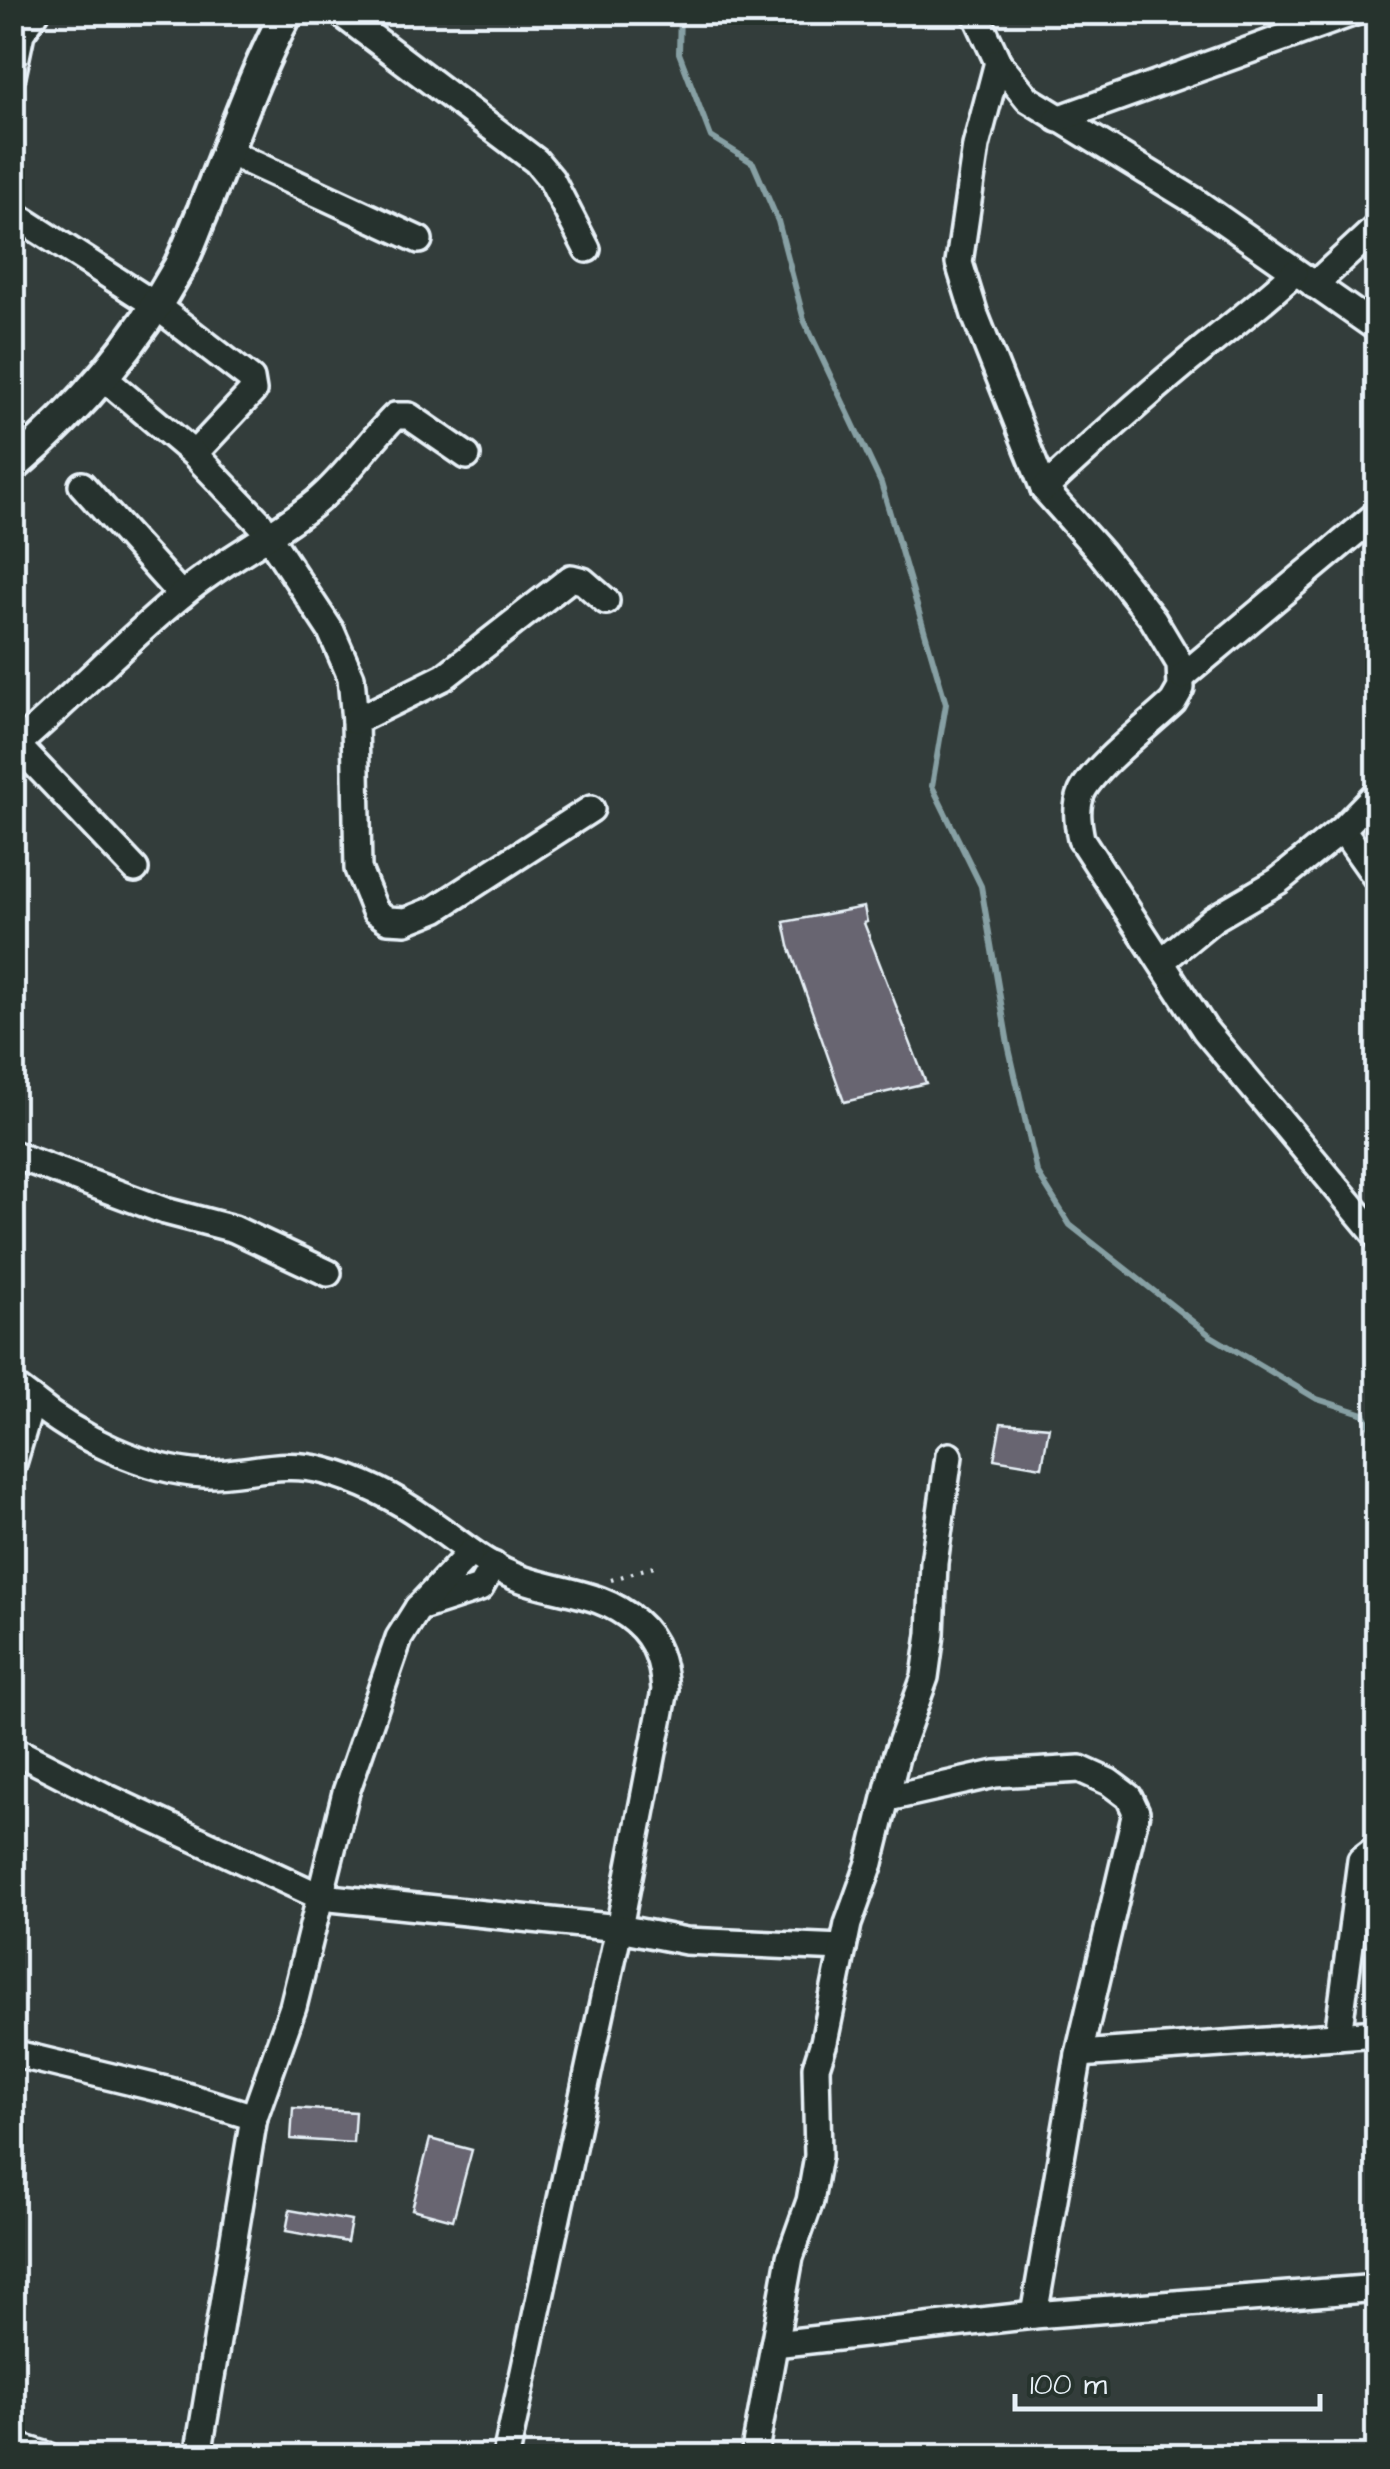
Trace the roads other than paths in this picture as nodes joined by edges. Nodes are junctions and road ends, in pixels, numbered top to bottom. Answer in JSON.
{"nodes":[{"id":1,"x":286,"y":12,"type":"edge"},
{"id":2,"x":339,"y":12,"type":"edge"},
{"id":3,"x":975,"y":12,"type":"edge"},
{"id":4,"x":1355,"y":12,"type":"edge"},
{"id":5,"x":23,"y":29,"type":"edge"},
{"id":6,"x":998,"y":62,"type":"junction"},
{"id":7,"x":12,"y":76,"type":"edge"},
{"id":8,"x":1058,"y":119,"type":"junction"},
{"id":9,"x":228,"y":152,"type":"junction"},
{"id":10,"x":12,"y":213,"type":"edge"},
{"id":11,"x":1378,"y":226,"type":"edge"},
{"id":12,"x":419,"y":240,"type":"dead end"},
{"id":13,"x":587,"y":249,"type":"dead end"},
{"id":14,"x":1304,"y":279,"type":"junction"},
{"id":15,"x":155,"y":305,"type":"junction"},
{"id":16,"x":1378,"y":329,"type":"edge"},
{"id":17,"x":104,"y":378,"type":"junction"},
{"id":18,"x":194,"y":454,"type":"junction"},
{"id":19,"x":467,"y":456,"type":"dead end"},
{"id":20,"x":12,"y":467,"type":"edge"},
{"id":21,"x":82,"y":485,"type":"dead end"},
{"id":22,"x":1044,"y":490,"type":"junction"},
{"id":23,"x":1378,"y":513,"type":"edge"},
{"id":24,"x":269,"y":534,"type":"junction"},
{"id":25,"x":181,"y":595,"type":"junction"},
{"id":26,"x":606,"y":601,"type":"dead end"},
{"id":27,"x":1182,"y":677,"type":"junction"},
{"id":28,"x":356,"y":721,"type":"junction"},
{"id":29,"x":14,"y":747,"type":"edge"},
{"id":30,"x":1378,"y":792,"type":"edge"},
{"id":31,"x":591,"y":809,"type":"dead end"},
{"id":32,"x":1342,"y":829,"type":"junction"},
{"id":33,"x":135,"y":869,"type":"dead end"},
{"id":34,"x":1378,"y":880,"type":"edge"},
{"id":35,"x":1162,"y":961,"type":"junction"},
{"id":36,"x":12,"y":1154,"type":"edge"},
{"id":37,"x":1378,"y":1237,"type":"edge"},
{"id":38,"x":328,"y":1273,"type":"dead end"},
{"id":39,"x":22,"y":1392,"type":"edge"},
{"id":40,"x":949,"y":1456,"type":"dead end"},
{"id":41,"x":12,"y":1466,"type":"edge"},
{"id":42,"x":481,"y":1559,"type":"junction"},
{"id":43,"x":12,"y":1749,"type":"edge"},
{"id":44,"x":888,"y":1798,"type":"junction"},
{"id":45,"x":1378,"y":1847,"type":"edge"},
{"id":46,"x":321,"y":1897,"type":"junction"},
{"id":47,"x":619,"y":1928,"type":"junction"},
{"id":48,"x":843,"y":1948,"type":"junction"},
{"id":49,"x":1378,"y":2033,"type":"edge"},
{"id":50,"x":1338,"y":2036,"type":"junction"},
{"id":51,"x":12,"y":2052,"type":"edge"},
{"id":52,"x":1079,"y":2054,"type":"junction"},
{"id":53,"x":254,"y":2117,"type":"junction"},
{"id":54,"x":1378,"y":2288,"type":"edge"},
{"id":55,"x":1034,"y":2315,"type":"junction"},
{"id":56,"x":774,"y":2344,"type":"junction"},
{"id":57,"x":12,"y":2445,"type":"edge"},
{"id":58,"x":48,"y":2456,"type":"edge"},
{"id":59,"x":198,"y":2456,"type":"edge"},
{"id":60,"x":506,"y":2456,"type":"edge"},
{"id":61,"x":754,"y":2456,"type":"edge"}],
"edges":[{"from":1,"to":9,"type":"street"},
{"from":2,"to":13,"type":"street"},
{"from":3,"to":6,"type":"street"},
{"from":4,"to":8,"type":"street"},
{"from":5,"to":7,"type":"street"},
{"from":6,"to":8,"type":"street"},
{"from":6,"to":22,"type":"street"},
{"from":8,"to":14,"type":"street"},
{"from":9,"to":12,"type":"street"},
{"from":9,"to":15,"type":"street"},
{"from":10,"to":15,"type":"street"},
{"from":11,"to":14,"type":"street"},
{"from":14,"to":16,"type":"street"},
{"from":14,"to":22,"type":"street"},
{"from":15,"to":17,"type":"street"},
{"from":15,"to":18,"type":"street"},
{"from":17,"to":18,"type":"street"},
{"from":17,"to":20,"type":"street"},
{"from":18,"to":24,"type":"street"},
{"from":19,"to":24,"type":"street"},
{"from":21,"to":25,"type":"street"},
{"from":22,"to":27,"type":"street"},
{"from":23,"to":27,"type":"street"},
{"from":24,"to":25,"type":"street"},
{"from":24,"to":28,"type":"street"},
{"from":25,"to":29,"type":"street"},
{"from":26,"to":28,"type":"street"},
{"from":27,"to":35,"type":"street"},
{"from":28,"to":31,"type":"street"},
{"from":29,"to":33,"type":"street"},
{"from":30,"to":32,"type":"street"},
{"from":32,"to":34,"type":"street"},
{"from":32,"to":35,"type":"street"},
{"from":35,"to":37,"type":"street"},
{"from":36,"to":38,"type":"street"},
{"from":39,"to":41,"type":"street"},
{"from":39,"to":42,"type":"street"},
{"from":40,"to":44,"type":"street"},
{"from":42,"to":46,"type":"street"},
{"from":42,"to":47,"type":"street"},
{"from":43,"to":46,"type":"street"},
{"from":44,"to":48,"type":"street"},
{"from":44,"to":52,"type":"street"},
{"from":45,"to":50,"type":"street"},
{"from":46,"to":47,"type":"street"},
{"from":46,"to":53,"type":"street"},
{"from":47,"to":48,"type":"street"},
{"from":47,"to":60,"type":"street"},
{"from":48,"to":56,"type":"street"},
{"from":49,"to":50,"type":"street"},
{"from":50,"to":52,"type":"street"},
{"from":51,"to":53,"type":"street"},
{"from":52,"to":55,"type":"street"},
{"from":53,"to":59,"type":"street"},
{"from":54,"to":55,"type":"street"},
{"from":55,"to":56,"type":"street"},
{"from":56,"to":61,"type":"street"},
{"from":57,"to":58,"type":"street"}]}
